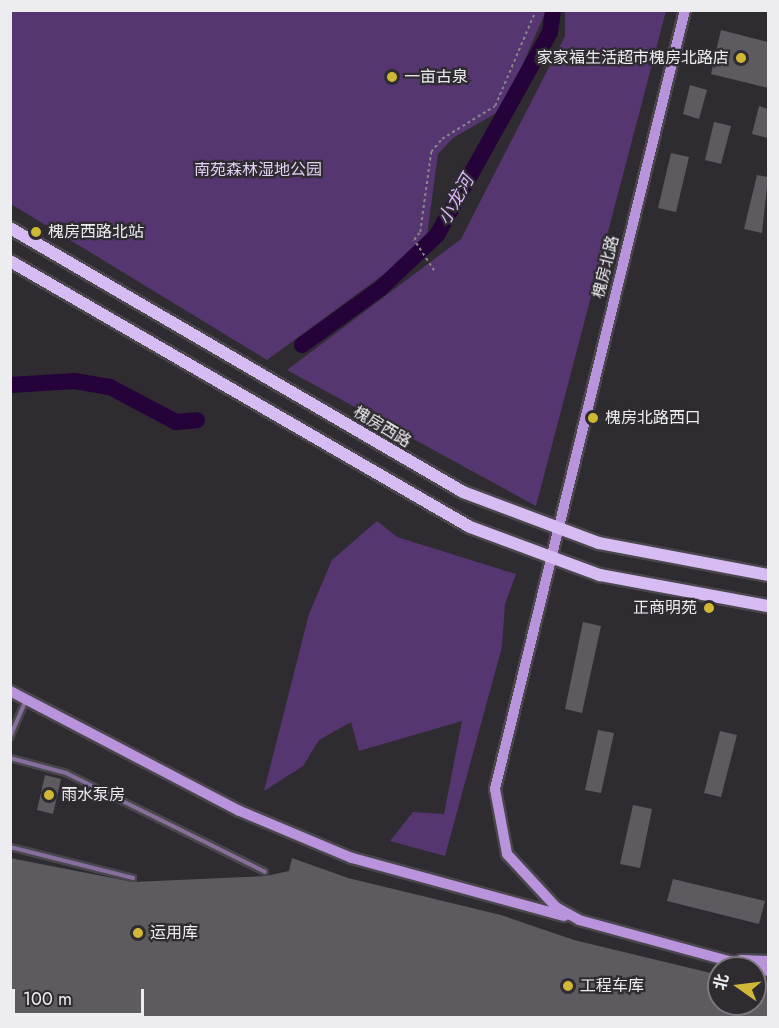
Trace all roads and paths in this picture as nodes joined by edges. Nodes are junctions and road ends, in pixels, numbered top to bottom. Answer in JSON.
{"nodes":[{"id":1,"x":536,"y":10,"type":"edge"},
{"id":2,"x":685,"y":10,"type":"edge"},
{"id":3,"x":10,"y":228,"type":"edge"},
{"id":4,"x":10,"y":261,"type":"edge"},
{"id":5,"x":434,"y":271,"type":"dead end"},
{"id":6,"x":556,"y":530,"type":"junction"},
{"id":7,"x":550,"y":560,"type":"junction"},
{"id":8,"x":768,"y":575,"type":"edge"},
{"id":9,"x":768,"y":606,"type":"edge"},
{"id":10,"x":10,"y":691,"type":"edge"},
{"id":11,"x":26,"y":700,"type":"junction"},
{"id":12,"x":10,"y":737,"type":"edge"},
{"id":13,"x":10,"y":758,"type":"edge"},
{"id":14,"x":10,"y":847,"type":"edge"},
{"id":15,"x":265,"y":872,"type":"dead end"},
{"id":16,"x":133,"y":878,"type":"dead end"},
{"id":17,"x":579,"y":920,"type":"junction"},
{"id":18,"x":707,"y":956,"type":"edge"}],
"edges":[{"from":1,"to":5,"type":"path"},
{"from":2,"to":6,"type":"street","name":"槐房北路"},
{"from":3,"to":6,"type":"main road","name":"槐房西路"},
{"from":4,"to":7,"type":"main road"},
{"from":6,"to":7,"type":"street","name":"槐房北路"},
{"from":6,"to":8,"type":"main road","name":"槐房西路"},
{"from":7,"to":9,"type":"main road"},
{"from":7,"to":17,"type":"street","name":"槐房北路"},
{"from":10,"to":11,"type":"street"},
{"from":11,"to":12,"type":"lane"},
{"from":11,"to":17,"type":"street"},
{"from":13,"to":15,"type":"lane"},
{"from":14,"to":16,"type":"lane"},
{"from":17,"to":18,"type":"street"}]}
